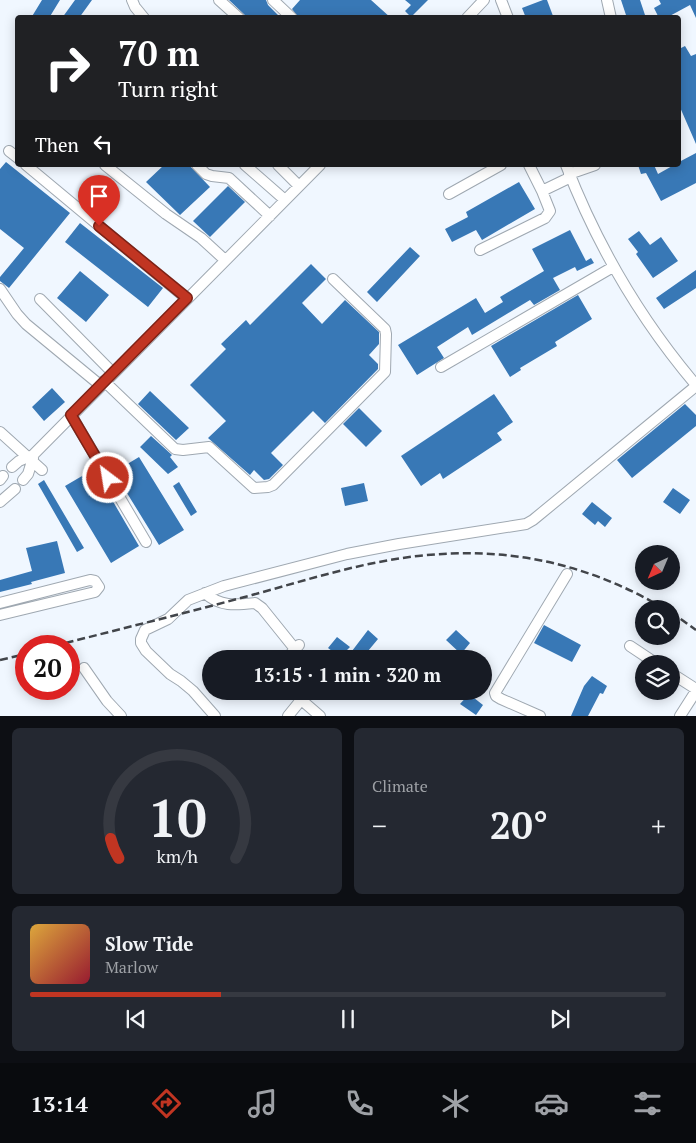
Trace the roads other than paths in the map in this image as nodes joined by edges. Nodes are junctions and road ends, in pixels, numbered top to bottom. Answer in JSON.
{"nodes":[{"id":1,"x":132,"y":0,"type":"edge"},
{"id":2,"x":219,"y":0,"type":"edge"},
{"id":3,"x":273,"y":0,"type":"edge"},
{"id":4,"x":484,"y":0,"type":"edge"},
{"id":5,"x":501,"y":0,"type":"edge"},
{"id":6,"x":607,"y":0,"type":"edge"},
{"id":7,"x":142,"y":15,"type":"edge"},
{"id":8,"x":236,"y":15,"type":"edge"},
{"id":9,"x":289,"y":15,"type":"edge"},
{"id":10,"x":470,"y":15,"type":"edge"},
{"id":11,"x":507,"y":15,"type":"edge"},
{"id":12,"x":610,"y":15,"type":"edge"},
{"id":13,"x":28,"y":167,"type":"edge"},
{"id":14,"x":107,"y":167,"type":"edge"},
{"id":15,"x":199,"y":167,"type":"edge"},
{"id":16,"x":247,"y":167,"type":"edge"},
{"id":17,"x":280,"y":167,"type":"edge"},
{"id":18,"x":318,"y":167,"type":"edge"},
{"id":19,"x":497,"y":167,"type":"edge"},
{"id":20,"x":530,"y":167,"type":"edge"},
{"id":21,"x":588,"y":167,"type":"edge"},
{"id":22,"x":569,"y":172,"type":"edge"},
{"id":23,"x":299,"y":186,"type":"junction"},
{"id":24,"x":542,"y":191,"type":"junction"},
{"id":25,"x":449,"y":194,"type":"dead end"},
{"id":26,"x":285,"y":200,"type":"junction"},
{"id":27,"x":270,"y":216,"type":"junction"},
{"id":28,"x":480,"y":250,"type":"dead end"},
{"id":29,"x":225,"y":260,"type":"junction"},
{"id":30,"x":614,"y":267,"type":"junction"},
{"id":31,"x":333,"y":279,"type":"dead end"},
{"id":32,"x":0,"y":289,"type":"edge"},
{"id":33,"x":187,"y":298,"type":"junction"},
{"id":34,"x":40,"y":299,"type":"dead end"},
{"id":35,"x":441,"y":367,"type":"dead end"},
{"id":36,"x":113,"y":373,"type":"junction"},
{"id":37,"x":102,"y":383,"type":"junction"},
{"id":38,"x":696,"y":386,"type":"edge"},
{"id":39,"x":71,"y":415,"type":"junction"},
{"id":40,"x":0,"y":432,"type":"edge"},
{"id":41,"x":31,"y":458,"type":"junction"},
{"id":42,"x":12,"y":467,"type":"dead end"},
{"id":43,"x":42,"y":470,"type":"dead end"},
{"id":44,"x":23,"y":480,"type":"dead end"},
{"id":45,"x":15,"y":489,"type":"dead end"},
{"id":46,"x":0,"y":502,"type":"edge"},
{"id":47,"x":146,"y":542,"type":"dead end"},
{"id":48,"x":567,"y":574,"type":"dead end"},
{"id":49,"x":205,"y":593,"type":"junction"},
{"id":50,"x":0,"y":603,"type":"edge"},
{"id":51,"x":0,"y":615,"type":"edge"},
{"id":52,"x":630,"y":646,"type":"dead end"},
{"id":53,"x":294,"y":650,"type":"edge"},
{"id":54,"x":644,"y":655,"type":"edge"},
{"id":55,"x":84,"y":668,"type":"dead end"},
{"id":56,"x":680,"y":679,"type":"edge"},
{"id":57,"x":696,"y":690,"type":"edge"},
{"id":58,"x":301,"y":700,"type":"joint"},
{"id":59,"x":121,"y":716,"type":"edge"},
{"id":60,"x":215,"y":716,"type":"edge"},
{"id":61,"x":288,"y":716,"type":"edge"},
{"id":62,"x":320,"y":716,"type":"edge"},
{"id":63,"x":540,"y":716,"type":"edge"},
{"id":64,"x":680,"y":716,"type":"edge"}],
"edges":[{"from":1,"to":7,"type":"street"},
{"from":2,"to":8,"type":"street"},
{"from":3,"to":9,"type":"street"},
{"from":4,"to":10,"type":"street"},
{"from":5,"to":11,"type":"street"},
{"from":6,"to":12,"type":"street"},
{"from":13,"to":33,"type":"street"},
{"from":14,"to":29,"type":"street"},
{"from":15,"to":27,"type":"street"},
{"from":16,"to":26,"type":"street"},
{"from":17,"to":23,"type":"street"},
{"from":18,"to":23,"type":"street"},
{"from":19,"to":25,"type":"street"},
{"from":20,"to":24,"type":"street"},
{"from":21,"to":22,"type":"street"},
{"from":22,"to":24,"type":"street"},
{"from":22,"to":30,"type":"street"},
{"from":23,"to":26,"type":"street"},
{"from":24,"to":28,"type":"street"},
{"from":26,"to":27,"type":"street"},
{"from":27,"to":29,"type":"street"},
{"from":29,"to":33,"type":"street"},
{"from":30,"to":35,"type":"street"},
{"from":30,"to":38,"type":"street"},
{"from":31,"to":37,"type":"street"},
{"from":32,"to":37,"type":"street"},
{"from":33,"to":36,"type":"street"},
{"from":34,"to":36,"type":"street"},
{"from":36,"to":37,"type":"street"},
{"from":37,"to":39,"type":"street"},
{"from":38,"to":49,"type":"street"},
{"from":39,"to":41,"type":"street"},
{"from":39,"to":47,"type":"street"},
{"from":40,"to":41,"type":"street"},
{"from":41,"to":42,"type":"street"},
{"from":41,"to":43,"type":"street"},
{"from":41,"to":44,"type":"street"},
{"from":45,"to":46,"type":"street"},
{"from":48,"to":63,"type":"street"},
{"from":49,"to":53,"type":"street"},
{"from":49,"to":60,"type":"street"},
{"from":50,"to":51,"type":"street"},
{"from":52,"to":54,"type":"street"},
{"from":55,"to":59,"type":"street"},
{"from":56,"to":57,"type":"street"},
{"from":57,"to":64,"type":"street"},
{"from":58,"to":61,"type":"street"},
{"from":58,"to":62,"type":"street"}]}
